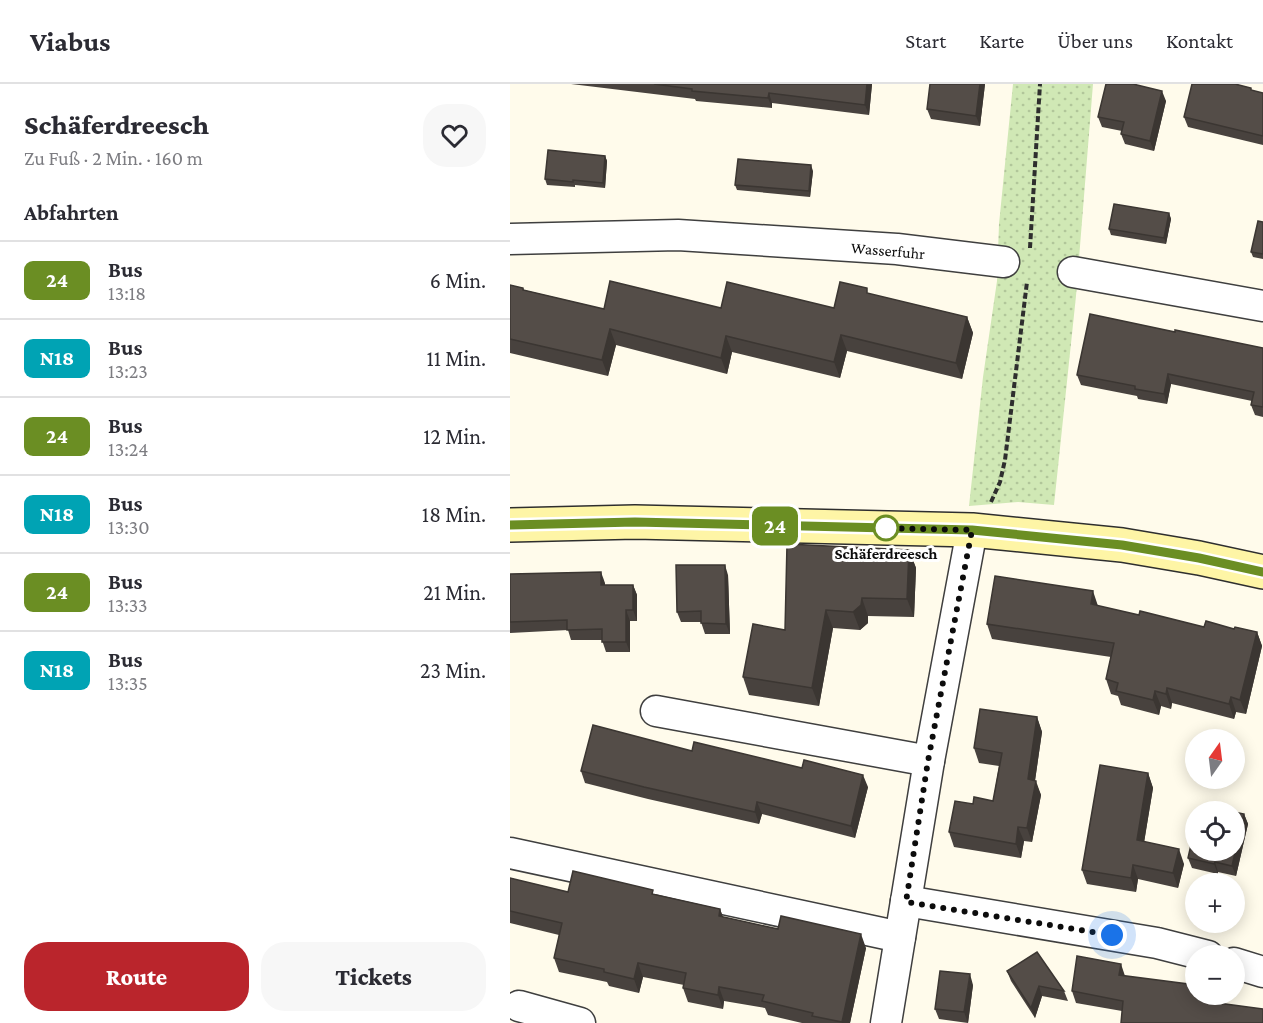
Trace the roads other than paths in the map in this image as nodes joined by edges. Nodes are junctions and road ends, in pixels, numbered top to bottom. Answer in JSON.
{"nodes":[{"id":1,"x":510,"y":239,"type":"edge"},
{"id":2,"x":1017,"y":263,"type":"road end"},
{"id":3,"x":1073,"y":272,"type":"dead end"},
{"id":4,"x":1263,"y":306,"type":"edge"},
{"id":5,"x":979,"y":521,"type":"junction"},
{"id":6,"x":510,"y":525,"type":"edge"},
{"id":7,"x":1263,"y":572,"type":"edge"},
{"id":8,"x":656,"y":711,"type":"dead end"},
{"id":9,"x":928,"y":761,"type":"junction"},
{"id":10,"x":510,"y":853,"type":"edge"},
{"id":11,"x":906,"y":902,"type":"junction"},
{"id":12,"x":900,"y":937,"type":"junction"},
{"id":13,"x":1185,"y":950,"type":"edge"},
{"id":14,"x":1245,"y":966,"type":"edge"},
{"id":15,"x":1263,"y":972,"type":"edge"},
{"id":16,"x":519,"y":1006,"type":"dead end"},
{"id":17,"x":580,"y":1023,"type":"edge"},
{"id":18,"x":886,"y":1023,"type":"edge"}],
"edges":[{"from":1,"to":2,"type":"street","name":"Wasserfuhr"},
{"from":3,"to":4,"type":"street"},
{"from":5,"to":6,"type":"main road"},
{"from":5,"to":7,"type":"main road"},
{"from":5,"to":9,"type":"street"},
{"from":8,"to":9,"type":"street"},
{"from":9,"to":11,"type":"street"},
{"from":10,"to":12,"type":"street"},
{"from":11,"to":12,"type":"street"},
{"from":11,"to":13,"type":"street"},
{"from":12,"to":18,"type":"street"},
{"from":14,"to":15,"type":"street"},
{"from":16,"to":17,"type":"street"}]}
